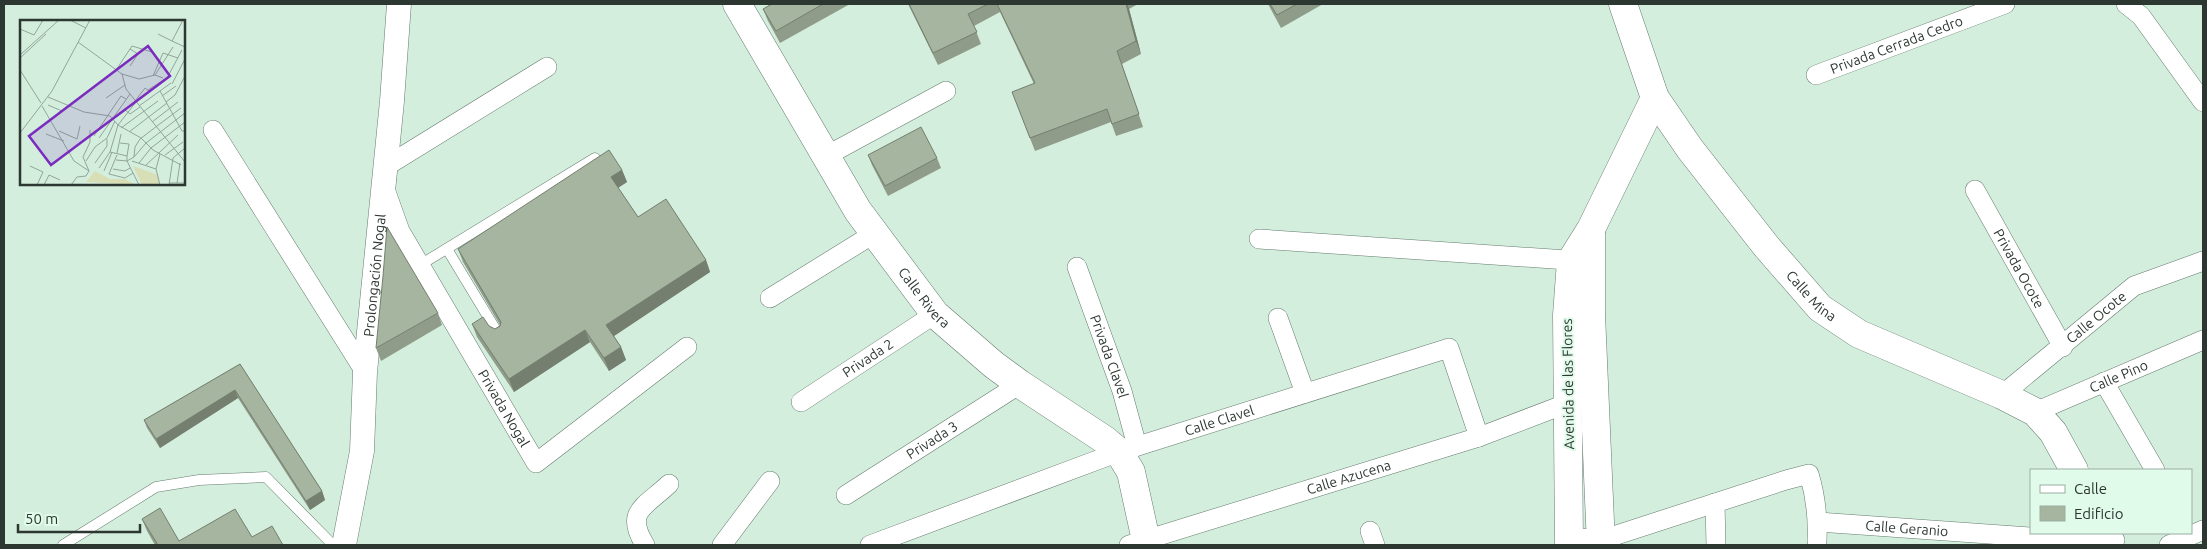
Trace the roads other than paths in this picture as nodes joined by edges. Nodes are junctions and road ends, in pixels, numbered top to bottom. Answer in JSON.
{"nodes":[{"id":1,"x":399,"y":4,"type":"edge"},
{"id":2,"x":737,"y":4,"type":"edge"},
{"id":3,"x":1623,"y":4,"type":"edge"},
{"id":4,"x":2005,"y":4,"type":"edge"},
{"id":5,"x":2126,"y":4,"type":"edge"},
{"id":6,"x":547,"y":66,"type":"dead end"},
{"id":7,"x":1816,"y":75,"type":"dead end"},
{"id":8,"x":946,"y":90,"type":"dead end"},
{"id":9,"x":1655,"y":98,"type":"junction"},
{"id":10,"x":2203,"y":102,"type":"edge"},
{"id":11,"x":213,"y":130,"type":"dead end"},
{"id":12,"x":826,"y":156,"type":"junction"},
{"id":13,"x":595,"y":158,"type":"edge"},
{"id":14,"x":385,"y":176,"type":"junction"},
{"id":15,"x":1975,"y":190,"type":"dead end"},
{"id":16,"x":875,"y":233,"type":"junction"},
{"id":17,"x":1259,"y":239,"type":"dead end"},
{"id":18,"x":446,"y":249,"type":"junction"},
{"id":19,"x":1581,"y":261,"type":"junction"},
{"id":20,"x":2203,"y":261,"type":"edge"},
{"id":21,"x":420,"y":265,"type":"junction"},
{"id":22,"x":1077,"y":267,"type":"dead end"},
{"id":23,"x":770,"y":298,"type":"dead end"},
{"id":24,"x":935,"y":314,"type":"junction"},
{"id":25,"x":1278,"y":318,"type":"dead end"},
{"id":26,"x":499,"y":336,"type":"edge"},
{"id":27,"x":2203,"y":340,"type":"edge"},
{"id":28,"x":687,"y":347,"type":"dead end"},
{"id":29,"x":2063,"y":347,"type":"junction"},
{"id":30,"x":365,"y":372,"type":"junction"},
{"id":31,"x":2104,"y":382,"type":"junction"},
{"id":32,"x":1020,"y":384,"type":"junction"},
{"id":33,"x":1305,"y":393,"type":"junction"},
{"id":34,"x":2002,"y":395,"type":"junction"},
{"id":35,"x":801,"y":402,"type":"dead end"},
{"id":36,"x":1568,"y":403,"type":"junction"},
{"id":37,"x":2035,"y":412,"type":"junction"},
{"id":38,"x":1479,"y":437,"type":"junction"},
{"id":39,"x":1568,"y":448,"type":"junction"},
{"id":40,"x":1128,"y":449,"type":"junction"},
{"id":41,"x":1595,"y":450,"type":"junction"},
{"id":42,"x":2073,"y":469,"type":"edge"},
{"id":43,"x":2154,"y":469,"type":"edge"},
{"id":44,"x":770,"y":481,"type":"dead end"},
{"id":45,"x":669,"y":484,"type":"dead end"},
{"id":46,"x":846,"y":495,"type":"dead end"},
{"id":47,"x":1715,"y":503,"type":"junction"},
{"id":48,"x":1818,"y":522,"type":"junction"},
{"id":49,"x":2191,"y":534,"type":"edge"},
{"id":50,"x":907,"y":539,"type":"edge"},
{"id":51,"x":2108,"y":540,"type":"edge"},
{"id":52,"x":1570,"y":541,"type":"edge"},
{"id":53,"x":1817,"y":541,"type":"dead end"},
{"id":54,"x":1601,"y":542,"type":"edge"},
{"id":55,"x":1140,"y":543,"type":"edge"},
{"id":56,"x":63,"y":545,"type":"edge"},
{"id":57,"x":333,"y":545,"type":"edge"},
{"id":58,"x":344,"y":545,"type":"edge"},
{"id":59,"x":645,"y":545,"type":"edge"},
{"id":60,"x":722,"y":545,"type":"edge"},
{"id":61,"x":870,"y":545,"type":"edge"},
{"id":62,"x":1716,"y":545,"type":"edge"},
{"id":63,"x":2169,"y":545,"type":"edge"}],
"edges":[{"from":1,"to":14,"type":"street","name":"Prolongación Nogal"},
{"from":2,"to":12,"type":"main road","name":"Calle Rivera"},
{"from":3,"to":9,"type":"main road"},
{"from":4,"to":7,"type":"street","name":"Privada Cerrada Cedro"},
{"from":5,"to":10,"type":"street"},
{"from":6,"to":14,"type":"street"},
{"from":8,"to":12,"type":"street"},
{"from":9,"to":19,"type":"main road","name":"Avenida de las Flores"},
{"from":9,"to":34,"type":"main road","name":"Calle Mina"},
{"from":11,"to":30,"type":"street"},
{"from":12,"to":16,"type":"main road","name":"Calle Rivera"},
{"from":13,"to":18,"type":"lane"},
{"from":14,"to":21,"type":"street","name":"Privada Nogal"},
{"from":14,"to":30,"type":"street","name":"Prolongación Nogal"},
{"from":15,"to":29,"type":"street","name":"Privada Ocote"},
{"from":16,"to":23,"type":"street"},
{"from":16,"to":24,"type":"main road","name":"Calle Rivera"},
{"from":17,"to":19,"type":"street"},
{"from":18,"to":21,"type":"lane"},
{"from":18,"to":26,"type":"lane"},
{"from":19,"to":36,"type":"main road","name":"Avenida de las Flores"},
{"from":19,"to":41,"type":"main road","name":"Avenida de las Flores"},
{"from":20,"to":29,"type":"street","name":"Calle Ocote"},
{"from":21,"to":28,"type":"street","name":"Privada Nogal"},
{"from":22,"to":40,"type":"street","name":"Privada Clavel"},
{"from":24,"to":32,"type":"main road","name":"Calle Rivera"},
{"from":24,"to":35,"type":"street","name":"Privada 2"},
{"from":25,"to":33,"type":"street"},
{"from":27,"to":31,"type":"street","name":"Calle Pino"},
{"from":29,"to":34,"type":"street","name":"Calle Ocote"},
{"from":30,"to":58,"type":"street","name":"Prolongación Nogal"},
{"from":31,"to":37,"type":"street","name":"Calle Pino"},
{"from":31,"to":43,"type":"street"},
{"from":32,"to":40,"type":"main road","name":"Calle Rivera"},
{"from":32,"to":46,"type":"street","name":"Privada 3"},
{"from":33,"to":38,"type":"street","name":"Calle Clavel"},
{"from":33,"to":40,"type":"street","name":"Calle Clavel"},
{"from":34,"to":37,"type":"main road","name":"Calle Mina"},
{"from":36,"to":38,"type":"street","name":"Calle Azucena"},
{"from":36,"to":39,"type":"main road","name":"Avenida de las Flores"},
{"from":37,"to":42,"type":"main road"},
{"from":38,"to":55,"type":"street","name":"Calle Azucena"},
{"from":39,"to":41,"type":"street"},
{"from":39,"to":52,"type":"main road","name":"Avenida de las Flores"},
{"from":40,"to":50,"type":"street","name":"Calle Clavel"},
{"from":40,"to":55,"type":"main road","name":"Calle Rivera"},
{"from":41,"to":54,"type":"main road","name":"Avenida de las Flores"},
{"from":44,"to":60,"type":"street"},
{"from":45,"to":59,"type":"street"},
{"from":47,"to":48,"type":"street"},
{"from":47,"to":54,"type":"street"},
{"from":47,"to":62,"type":"street"},
{"from":48,"to":51,"type":"street","name":"Calle Geranio"},
{"from":48,"to":53,"type":"street"},
{"from":49,"to":63,"type":"street"},
{"from":50,"to":61,"type":"street","name":"Calle Clavel"},
{"from":52,"to":54,"type":"street"},
{"from":56,"to":57,"type":"lane"}]}
